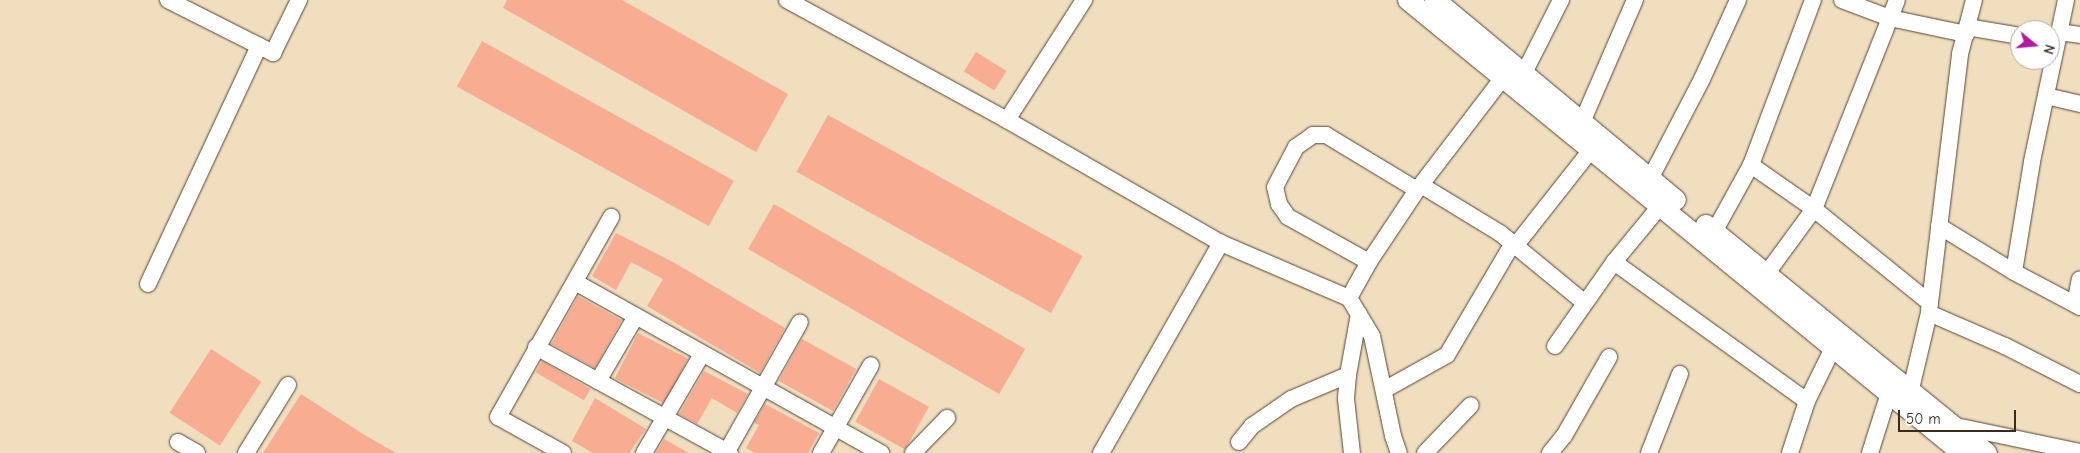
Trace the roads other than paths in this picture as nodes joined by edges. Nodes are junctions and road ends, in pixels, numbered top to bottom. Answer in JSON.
{"nodes":[{"id":1,"x":168,"y":0,"type":"edge"},
{"id":2,"x":298,"y":0,"type":"edge"},
{"id":3,"x":786,"y":0,"type":"edge"},
{"id":4,"x":1084,"y":0,"type":"edge"},
{"id":5,"x":1408,"y":0,"type":"edge"},
{"id":6,"x":1435,"y":0,"type":"edge"},
{"id":7,"x":1561,"y":0,"type":"edge"},
{"id":8,"x":1635,"y":0,"type":"edge"},
{"id":9,"x":1738,"y":0,"type":"edge"},
{"id":10,"x":1813,"y":0,"type":"edge"},
{"id":11,"x":1842,"y":0,"type":"edge"},
{"id":12,"x":1897,"y":0,"type":"edge"},
{"id":13,"x":1974,"y":0,"type":"edge"},
{"id":14,"x":2066,"y":0,"type":"edge"},
{"id":15,"x":1890,"y":18,"type":"junction"},
{"id":16,"x":2060,"y":21,"type":"edge"},
{"id":17,"x":1966,"y":30,"type":"junction"},
{"id":18,"x":2010,"y":35,"type":"edge"},
{"id":19,"x":2080,"y":35,"type":"edge"},
{"id":20,"x":2060,"y":37,"type":"edge"},
{"id":21,"x":259,"y":46,"type":"junction"},
{"id":22,"x":2050,"y":70,"type":"edge"},
{"id":23,"x":1524,"y":73,"type":"junction"},
{"id":24,"x":1502,"y":79,"type":"junction"},
{"id":25,"x":2046,"y":96,"type":"junction"},
{"id":26,"x":2080,"y":104,"type":"edge"},
{"id":27,"x":1008,"y":120,"type":"junction"},
{"id":28,"x":1583,"y":120,"type":"junction"},
{"id":29,"x":1596,"y":143,"type":"junction"},
{"id":30,"x":1750,"y":164,"type":"junction"},
{"id":31,"x":1650,"y":179,"type":"junction"},
{"id":32,"x":1419,"y":187,"type":"junction"},
{"id":33,"x":1661,"y":206,"type":"junction"},
{"id":34,"x":1814,"y":209,"type":"junction"},
{"id":35,"x":611,"y":217,"type":"dead end"},
{"id":36,"x":1939,"y":226,"type":"junction"},
{"id":37,"x":1714,"y":232,"type":"junction"},
{"id":38,"x":1221,"y":243,"type":"junction"},
{"id":39,"x":1516,"y":245,"type":"junction"},
{"id":40,"x":1369,"y":262,"type":"junction"},
{"id":41,"x":1614,"y":262,"type":"junction"},
{"id":42,"x":2014,"y":272,"type":"junction"},
{"id":43,"x":1767,"y":273,"type":"junction"},
{"id":44,"x":2080,"y":279,"type":"edge"},
{"id":45,"x":575,"y":282,"type":"junction"},
{"id":46,"x":148,"y":284,"type":"dead end"},
{"id":47,"x":1349,"y":298,"type":"junction"},
{"id":48,"x":1585,"y":303,"type":"junction"},
{"id":49,"x":2078,"y":305,"type":"edge"},
{"id":50,"x":1930,"y":308,"type":"junction"},
{"id":51,"x":1359,"y":314,"type":"junction"},
{"id":52,"x":635,"y":318,"type":"junction"},
{"id":53,"x":800,"y":322,"type":"dead end"},
{"id":54,"x":1555,"y":346,"type":"dead end"},
{"id":55,"x":536,"y":347,"type":"junction"},
{"id":56,"x":1833,"y":348,"type":"junction"},
{"id":57,"x":702,"y":354,"type":"junction"},
{"id":58,"x":1608,"y":357,"type":"dead end"},
{"id":59,"x":871,"y":365,"type":"dead end"},
{"id":60,"x":1680,"y":374,"type":"dead end"},
{"id":61,"x":1348,"y":375,"type":"junction"},
{"id":62,"x":598,"y":381,"type":"junction"},
{"id":63,"x":2080,"y":384,"type":"edge"},
{"id":64,"x":288,"y":385,"type":"dead end"},
{"id":65,"x":764,"y":387,"type":"junction"},
{"id":66,"x":1911,"y":389,"type":"junction"},
{"id":67,"x":1384,"y":390,"type":"junction"},
{"id":68,"x":1889,"y":393,"type":"junction"},
{"id":69,"x":1807,"y":401,"type":"junction"},
{"id":70,"x":1471,"y":405,"type":"dead end"},
{"id":71,"x":665,"y":418,"type":"junction"},
{"id":72,"x":947,"y":418,"type":"dead end"},
{"id":73,"x":837,"y":426,"type":"junction"},
{"id":74,"x":1956,"y":426,"type":"junction"},
{"id":75,"x":178,"y":442,"type":"dead end"},
{"id":76,"x":1239,"y":442,"type":"dead end"},
{"id":77,"x":728,"y":452,"type":"edge"},
{"id":78,"x":1984,"y":452,"type":"edge"},
{"id":79,"x":2080,"y":452,"type":"edge"},
{"id":80,"x":197,"y":453,"type":"edge"},
{"id":81,"x":246,"y":453,"type":"edge"},
{"id":82,"x":562,"y":453,"type":"edge"},
{"id":83,"x":644,"y":453,"type":"edge"},
{"id":84,"x":821,"y":453,"type":"edge"},
{"id":85,"x":881,"y":453,"type":"edge"},
{"id":86,"x":913,"y":453,"type":"edge"},
{"id":87,"x":1101,"y":453,"type":"edge"},
{"id":88,"x":1352,"y":453,"type":"edge"},
{"id":89,"x":1399,"y":453,"type":"edge"},
{"id":90,"x":1426,"y":453,"type":"edge"},
{"id":91,"x":1550,"y":453,"type":"edge"},
{"id":92,"x":1649,"y":453,"type":"edge"},
{"id":93,"x":1790,"y":453,"type":"edge"},
{"id":94,"x":1870,"y":453,"type":"edge"},
{"id":95,"x":1962,"y":453,"type":"edge"}],
"edges":[{"from":1,"to":21,"type":"street"},
{"from":2,"to":21,"type":"street"},
{"from":3,"to":27,"type":"street"},
{"from":4,"to":27,"type":"street"},
{"from":5,"to":24,"type":"street"},
{"from":6,"to":23,"type":"street"},
{"from":7,"to":23,"type":"street"},
{"from":8,"to":28,"type":"street"},
{"from":9,"to":31,"type":"street"},
{"from":10,"to":30,"type":"street"},
{"from":11,"to":15,"type":"street"},
{"from":12,"to":15,"type":"street"},
{"from":13,"to":17,"type":"street"},
{"from":14,"to":16,"type":"street"},
{"from":15,"to":17,"type":"street"},
{"from":15,"to":34,"type":"street"},
{"from":17,"to":18,"type":"street"},
{"from":17,"to":36,"type":"street"},
{"from":19,"to":20,"type":"street"},
{"from":21,"to":46,"type":"street"},
{"from":22,"to":25,"type":"street"},
{"from":23,"to":28,"type":"street"},
{"from":24,"to":29,"type":"street"},
{"from":24,"to":32,"type":"street"},
{"from":25,"to":26,"type":"street"},
{"from":25,"to":42,"type":"street"},
{"from":27,"to":38,"type":"street"},
{"from":28,"to":29,"type":"street"},
{"from":29,"to":31,"type":"street"},
{"from":29,"to":33,"type":"street"},
{"from":29,"to":39,"type":"street"},
{"from":30,"to":34,"type":"street"},
{"from":30,"to":37,"type":"street"},
{"from":31,"to":37,"type":"street"},
{"from":32,"to":39,"type":"street"},
{"from":32,"to":40,"type":"street"},
{"from":32,"to":40,"type":"street"},
{"from":33,"to":41,"type":"street"},
{"from":33,"to":56,"type":"street"},
{"from":34,"to":43,"type":"street"},
{"from":34,"to":50,"type":"street"},
{"from":35,"to":45,"type":"street"},
{"from":36,"to":42,"type":"street"},
{"from":36,"to":50,"type":"street"},
{"from":37,"to":43,"type":"street"},
{"from":38,"to":47,"type":"street"},
{"from":38,"to":87,"type":"street"},
{"from":39,"to":48,"type":"street"},
{"from":39,"to":67,"type":"street"},
{"from":40,"to":47,"type":"street"},
{"from":41,"to":48,"type":"street"},
{"from":41,"to":69,"type":"street"},
{"from":42,"to":49,"type":"street"},
{"from":43,"to":66,"type":"street"},
{"from":44,"to":49,"type":"street"},
{"from":45,"to":52,"type":"street"},
{"from":45,"to":55,"type":"street"},
{"from":47,"to":51,"type":"street"},
{"from":48,"to":54,"type":"street"},
{"from":50,"to":63,"type":"street"},
{"from":50,"to":66,"type":"street"},
{"from":51,"to":61,"type":"street"},
{"from":51,"to":67,"type":"street"},
{"from":52,"to":57,"type":"street"},
{"from":52,"to":62,"type":"street"},
{"from":53,"to":65,"type":"street"},
{"from":55,"to":62,"type":"street"},
{"from":55,"to":82,"type":"street"},
{"from":56,"to":68,"type":"street"},
{"from":56,"to":69,"type":"street"},
{"from":57,"to":65,"type":"street"},
{"from":57,"to":71,"type":"street"},
{"from":58,"to":91,"type":"street"},
{"from":59,"to":73,"type":"street"},
{"from":60,"to":92,"type":"street"},
{"from":61,"to":76,"type":"street"},
{"from":61,"to":88,"type":"street"},
{"from":62,"to":71,"type":"street"},
{"from":64,"to":81,"type":"street"},
{"from":65,"to":73,"type":"street"},
{"from":65,"to":77,"type":"street"},
{"from":66,"to":74,"type":"street"},
{"from":67,"to":89,"type":"street"},
{"from":68,"to":94,"type":"street"},
{"from":68,"to":95,"type":"street"},
{"from":69,"to":93,"type":"street"},
{"from":70,"to":90,"type":"street"},
{"from":71,"to":77,"type":"street"},
{"from":71,"to":83,"type":"street"},
{"from":72,"to":86,"type":"street"},
{"from":73,"to":84,"type":"street"},
{"from":73,"to":85,"type":"street"},
{"from":74,"to":78,"type":"street"},
{"from":74,"to":79,"type":"street"},
{"from":75,"to":80,"type":"street"}]}
